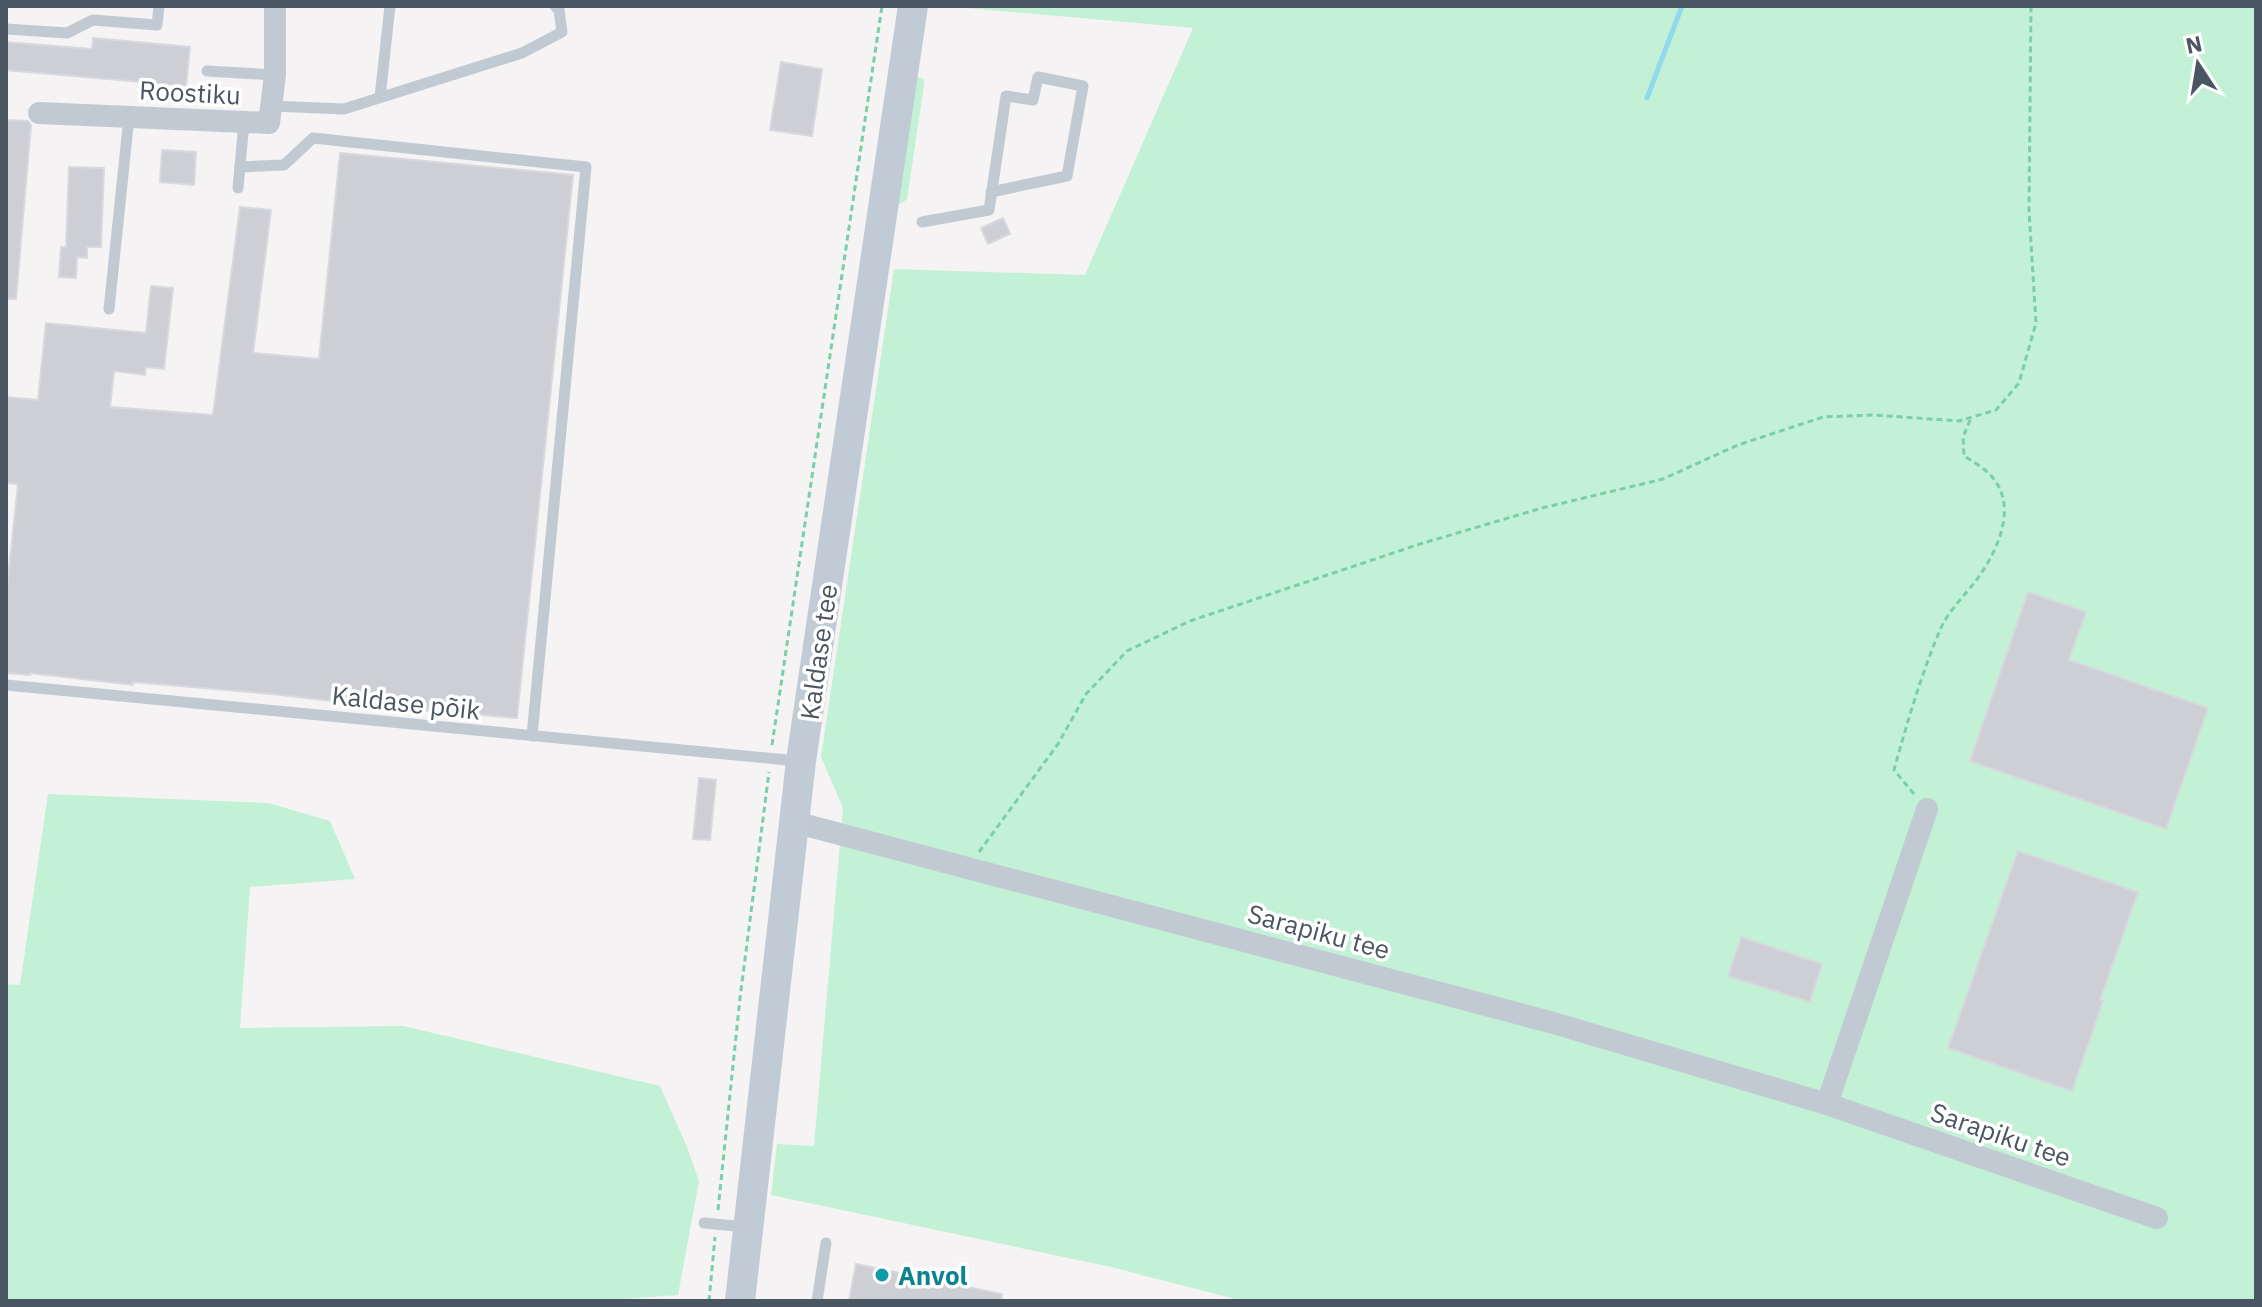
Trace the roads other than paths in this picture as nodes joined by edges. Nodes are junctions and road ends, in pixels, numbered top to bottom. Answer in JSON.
{"nodes":[{"id":1,"x":159,"y":6,"type":"edge"},
{"id":2,"x":275,"y":6,"type":"edge"},
{"id":3,"x":390,"y":6,"type":"edge"},
{"id":4,"x":555,"y":6,"type":"edge"},
{"id":5,"x":913,"y":6,"type":"edge"},
{"id":6,"x":6,"y":29,"type":"edge"},
{"id":7,"x":207,"y":71,"type":"dead end"},
{"id":8,"x":275,"y":75,"type":"junction"},
{"id":9,"x":380,"y":97,"type":"junction"},
{"id":10,"x":271,"y":106,"type":"junction"},
{"id":11,"x":39,"y":113,"type":"dead end"},
{"id":12,"x":129,"y":117,"type":"junction"},
{"id":13,"x":244,"y":122,"type":"junction"},
{"id":14,"x":240,"y":167,"type":"junction"},
{"id":15,"x":238,"y":188,"type":"dead end"},
{"id":16,"x":991,"y":192,"type":"junction"},
{"id":17,"x":922,"y":222,"type":"dead end"},
{"id":18,"x":109,"y":309,"type":"dead end"},
{"id":19,"x":6,"y":685,"type":"edge"},
{"id":20,"x":532,"y":736,"type":"junction"},
{"id":21,"x":801,"y":761,"type":"junction"},
{"id":22,"x":1927,"y":809,"type":"road end"},
{"id":23,"x":794,"y":822,"type":"junction"},
{"id":24,"x":1827,"y":1104,"type":"junction"},
{"id":25,"x":2157,"y":1218,"type":"dead end"},
{"id":26,"x":704,"y":1223,"type":"dead end"},
{"id":27,"x":747,"y":1227,"type":"junction"},
{"id":28,"x":826,"y":1243,"type":"dead end"},
{"id":29,"x":740,"y":1301,"type":"edge"},
{"id":30,"x":817,"y":1301,"type":"edge"}],
"edges":[{"from":1,"to":6,"type":"lane"},
{"from":2,"to":8,"type":"street","name":"Roostiku"},
{"from":3,"to":9,"type":"lane"},
{"from":4,"to":9,"type":"lane"},
{"from":5,"to":21,"type":"street","name":"Kaldase tee"},
{"from":7,"to":8,"type":"lane"},
{"from":8,"to":10,"type":"street","name":"Roostiku"},
{"from":9,"to":10,"type":"lane"},
{"from":10,"to":13,"type":"street","name":"Roostiku"},
{"from":11,"to":12,"type":"street","name":"Roostiku"},
{"from":12,"to":13,"type":"street","name":"Roostiku"},
{"from":12,"to":18,"type":"lane"},
{"from":13,"to":14,"type":"lane"},
{"from":14,"to":15,"type":"lane"},
{"from":14,"to":20,"type":"lane"},
{"from":16,"to":16,"type":"lane"},
{"from":16,"to":17,"type":"lane"},
{"from":19,"to":20,"type":"lane","name":"Kaldase põik"},
{"from":20,"to":21,"type":"lane","name":"Kaldase põik"},
{"from":21,"to":23,"type":"street","name":"Kaldase tee"},
{"from":22,"to":24,"type":"street"},
{"from":23,"to":24,"type":"street","name":"Sarapiku tee"},
{"from":23,"to":27,"type":"street","name":"Kaldase tee"},
{"from":24,"to":25,"type":"street","name":"Sarapiku tee"},
{"from":26,"to":27,"type":"lane"},
{"from":27,"to":29,"type":"street","name":"Kaldase tee"},
{"from":28,"to":30,"type":"lane"}]}
